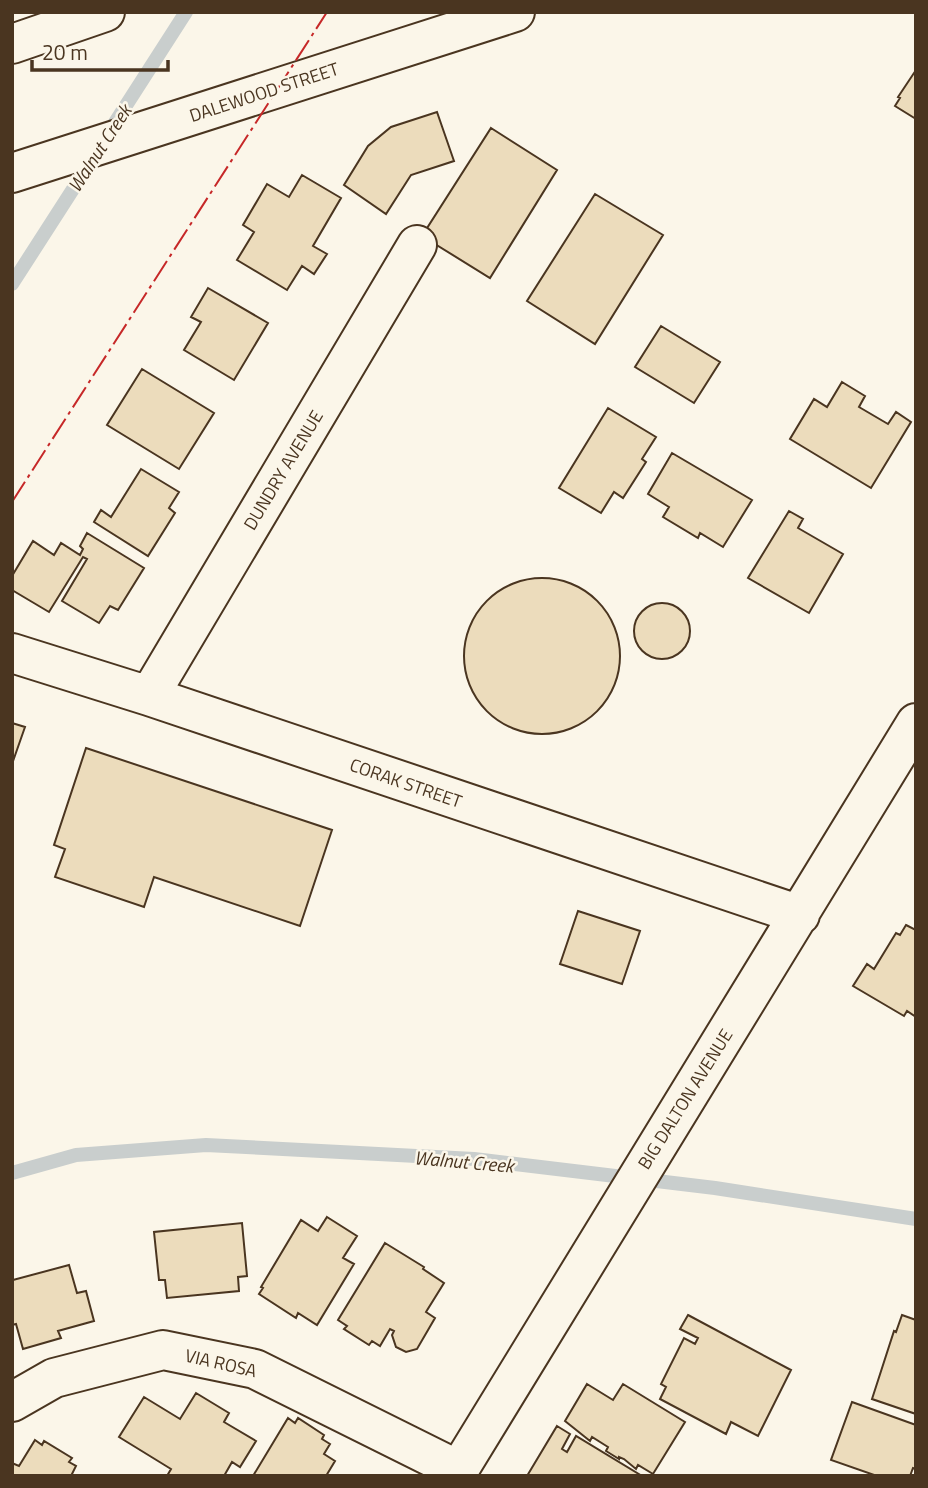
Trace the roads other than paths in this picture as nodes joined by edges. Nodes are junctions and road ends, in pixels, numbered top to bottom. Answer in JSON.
{"nodes":[{"id":1,"x":105,"y":12,"type":"edge"},
{"id":2,"x":515,"y":12,"type":"edge"},
{"id":3,"x":12,"y":44,"type":"edge"},
{"id":4,"x":12,"y":173,"type":"edge"},
{"id":5,"x":417,"y":245,"type":"dead end"},
{"id":6,"x":12,"y":653,"type":"edge"},
{"id":7,"x":149,"y":696,"type":"junction"},
{"id":8,"x":916,"y":723,"type":"edge"},
{"id":9,"x":800,"y":915,"type":"junction"},
{"id":10,"x":12,"y":1402,"type":"edge"},
{"id":11,"x":457,"y":1473,"type":"edge"}],
"edges":[{"from":1,"to":3,"type":"main road"},
{"from":2,"to":4,"type":"main road","name":"DALEWOOD STREET"},
{"from":5,"to":7,"type":"main road","name":"DUNDRY AVENUE"},
{"from":6,"to":7,"type":"main road","name":"CORAK STREET"},
{"from":7,"to":9,"type":"main road","name":"CORAK STREET"},
{"from":8,"to":9,"type":"main road","name":"BIG DALTON AVENUE"},
{"from":9,"to":11,"type":"main road","name":"BIG DALTON AVENUE"},
{"from":10,"to":11,"type":"main road","name":"VIA ROSA"}]}
